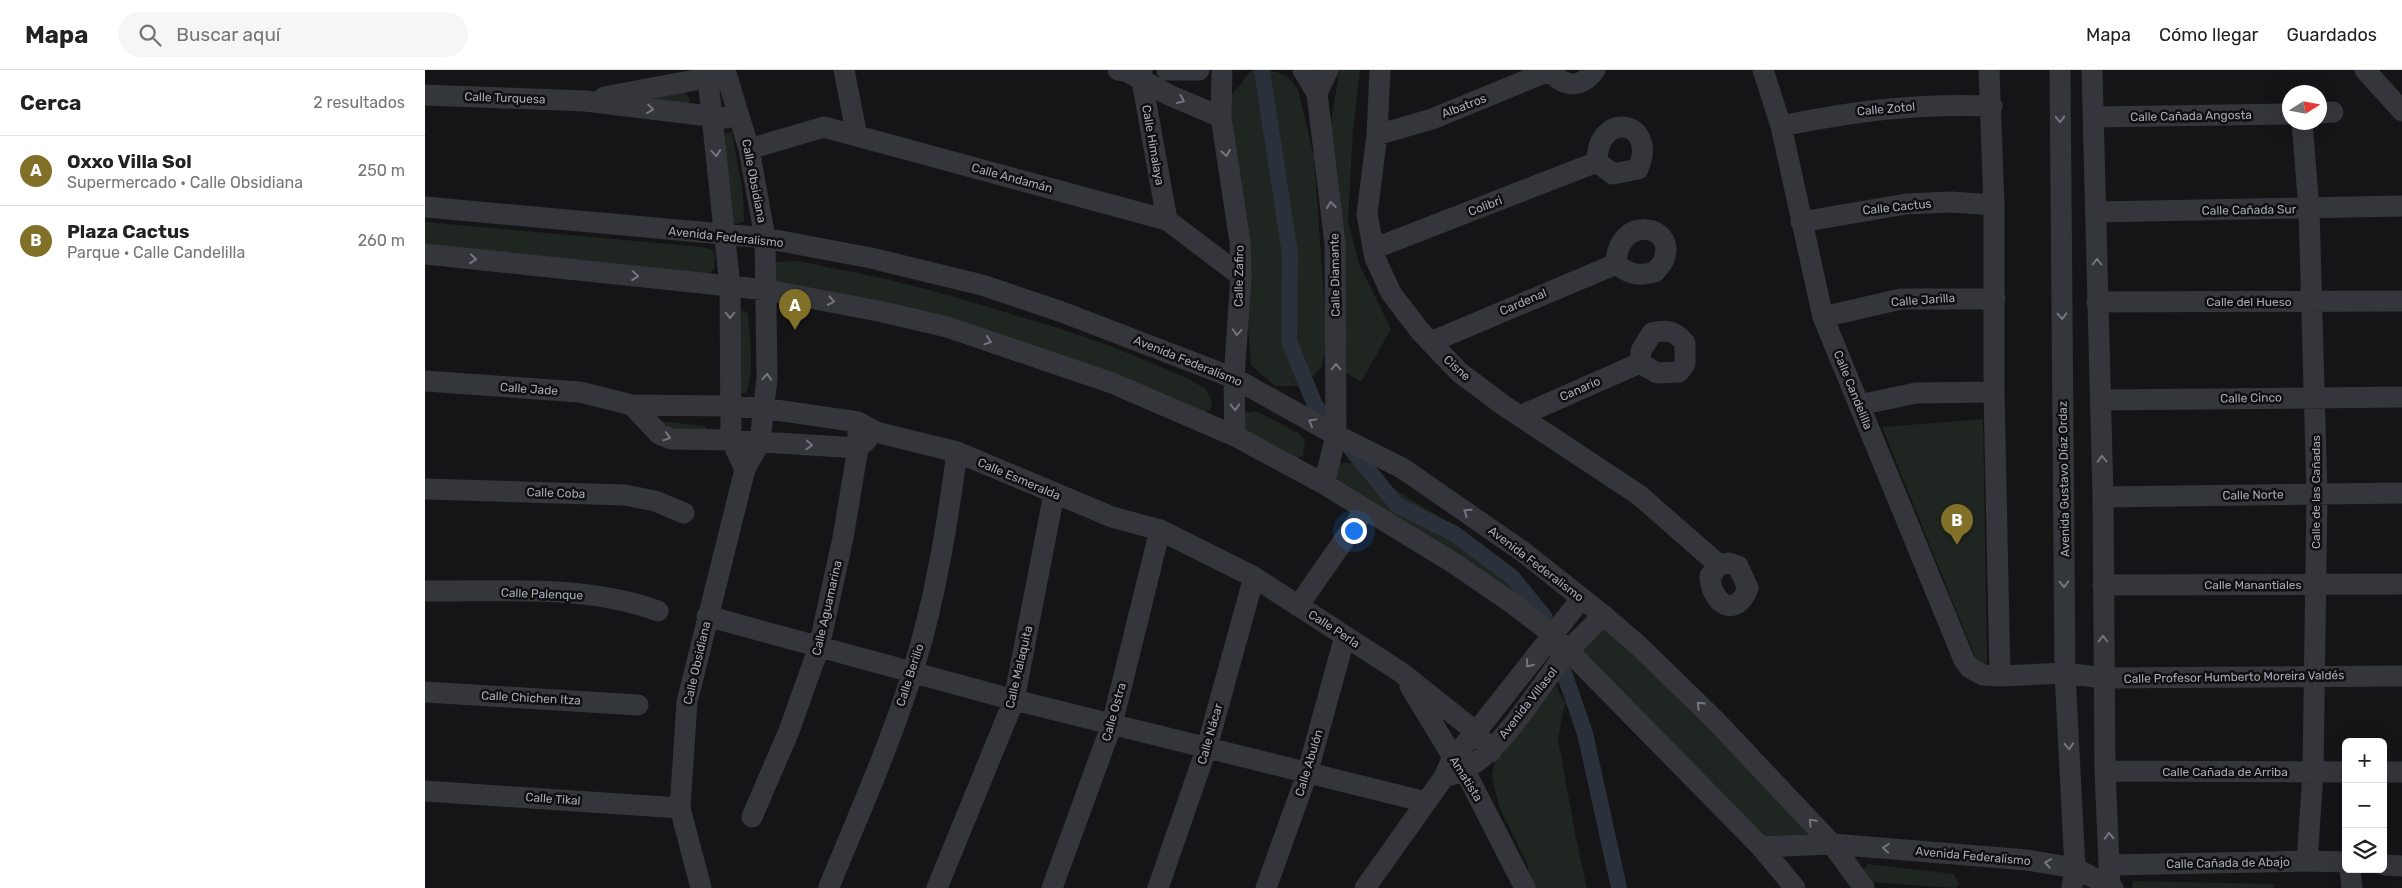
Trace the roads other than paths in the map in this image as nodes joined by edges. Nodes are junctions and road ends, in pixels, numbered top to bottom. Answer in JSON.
{"nodes":[{"id":1,"x":844,"y":70,"type":"edge"},
{"id":2,"x":1167,"y":70,"type":"edge"},
{"id":3,"x":1199,"y":70,"type":"edge"},
{"id":4,"x":1222,"y":70,"type":"edge"},
{"id":5,"x":1303,"y":70,"type":"edge"},
{"id":6,"x":1328,"y":70,"type":"edge"},
{"id":7,"x":1380,"y":70,"type":"edge"},
{"id":8,"x":1549,"y":70,"type":"edge"},
{"id":9,"x":1595,"y":70,"type":"edge"},
{"id":10,"x":1763,"y":70,"type":"edge"},
{"id":11,"x":1989,"y":70,"type":"edge"},
{"id":12,"x":2060,"y":70,"type":"edge"},
{"id":13,"x":2092,"y":70,"type":"edge"},
{"id":14,"x":2365,"y":70,"type":"edge"},
{"id":15,"x":1131,"y":72,"type":"edge"},
{"id":16,"x":717,"y":73,"type":"edge"},
{"id":17,"x":1317,"y":93,"type":"junction"},
{"id":18,"x":425,"y":95,"type":"edge"},
{"id":19,"x":585,"y":101,"type":"junction"},
{"id":20,"x":1992,"y":106,"type":"junction"},
{"id":21,"x":2402,"y":111,"type":"edge"},
{"id":22,"x":2282,"y":114,"type":"edge"},
{"id":23,"x":713,"y":117,"type":"junction"},
{"id":24,"x":1221,"y":117,"type":"junction"},
{"id":25,"x":2093,"y":117,"type":"junction"},
{"id":26,"x":740,"y":119,"type":"junction"},
{"id":27,"x":1781,"y":126,"type":"junction"},
{"id":28,"x":2303,"y":130,"type":"edge"},
{"id":29,"x":1377,"y":135,"type":"junction"},
{"id":30,"x":857,"y":136,"type":"junction"},
{"id":31,"x":749,"y":149,"type":"junction"},
{"id":32,"x":1597,"y":162,"type":"dead end"},
{"id":33,"x":1994,"y":205,"type":"junction"},
{"id":34,"x":2402,"y":206,"type":"edge"},
{"id":35,"x":425,"y":207,"type":"edge"},
{"id":36,"x":2309,"y":209,"type":"junction"},
{"id":37,"x":2097,"y":212,"type":"junction"},
{"id":38,"x":1167,"y":220,"type":"junction"},
{"id":39,"x":1801,"y":222,"type":"junction"},
{"id":40,"x":724,"y":236,"type":"junction"},
{"id":41,"x":765,"y":238,"type":"junction"},
{"id":42,"x":1373,"y":249,"type":"junction"},
{"id":43,"x":425,"y":254,"type":"edge"},
{"id":44,"x":1616,"y":264,"type":"dead end"},
{"id":45,"x":1241,"y":276,"type":"junction"},
{"id":46,"x":730,"y":286,"type":"junction"},
{"id":47,"x":767,"y":290,"type":"junction"},
{"id":48,"x":1995,"y":299,"type":"junction"},
{"id":49,"x":2402,"y":301,"type":"edge"},
{"id":50,"x":2097,"y":302,"type":"junction"},
{"id":51,"x":2312,"y":302,"type":"junction"},
{"id":52,"x":1823,"y":317,"type":"junction"},
{"id":53,"x":1431,"y":342,"type":"junction"},
{"id":54,"x":1640,"y":363,"type":"dead end"},
{"id":55,"x":1234,"y":378,"type":"junction"},
{"id":56,"x":425,"y":381,"type":"edge"},
{"id":57,"x":1994,"y":392,"type":"junction"},
{"id":58,"x":2316,"y":397,"type":"junction"},
{"id":59,"x":2402,"y":397,"type":"edge"},
{"id":60,"x":2100,"y":400,"type":"junction"},
{"id":61,"x":632,"y":405,"type":"junction"},
{"id":62,"x":1859,"y":405,"type":"junction"},
{"id":63,"x":729,"y":406,"type":"junction"},
{"id":64,"x":762,"y":408,"type":"junction"},
{"id":65,"x":1520,"y":416,"type":"junction"},
{"id":66,"x":867,"y":427,"type":"junction"},
{"id":67,"x":1336,"y":435,"type":"junction"},
{"id":68,"x":1235,"y":436,"type":"junction"},
{"id":69,"x":731,"y":440,"type":"junction"},
{"id":70,"x":760,"y":442,"type":"junction"},
{"id":71,"x":857,"y":448,"type":"junction"},
{"id":72,"x":957,"y":452,"type":"junction"},
{"id":73,"x":745,"y":469,"type":"junction"},
{"id":74,"x":1324,"y":484,"type":"junction"},
{"id":75,"x":425,"y":489,"type":"edge"},
{"id":76,"x":2402,"y":493,"type":"edge"},
{"id":77,"x":1054,"y":494,"type":"junction"},
{"id":78,"x":2317,"y":494,"type":"junction"},
{"id":79,"x":2103,"y":497,"type":"junction"},
{"id":80,"x":1365,"y":510,"type":"junction"},
{"id":81,"x":684,"y":513,"type":"dead end"},
{"id":82,"x":1160,"y":530,"type":"junction"},
{"id":83,"x":1719,"y":565,"type":"dead end"},
{"id":84,"x":1253,"y":577,"type":"junction"},
{"id":85,"x":2402,"y":584,"type":"edge"},
{"id":86,"x":2103,"y":585,"type":"junction"},
{"id":87,"x":2315,"y":585,"type":"junction"},
{"id":88,"x":425,"y":591,"type":"edge"},
{"id":89,"x":1581,"y":599,"type":"junction"},
{"id":90,"x":1298,"y":606,"type":"junction"},
{"id":91,"x":658,"y":611,"type":"dead end"},
{"id":92,"x":1603,"y":615,"type":"junction"},
{"id":93,"x":707,"y":616,"type":"junction"},
{"id":94,"x":1552,"y":634,"type":"junction"},
{"id":95,"x":1345,"y":636,"type":"junction"},
{"id":96,"x":819,"y":647,"type":"junction"},
{"id":97,"x":1569,"y":651,"type":"junction"},
{"id":98,"x":913,"y":671,"type":"junction"},
{"id":99,"x":1402,"y":673,"type":"junction"},
{"id":100,"x":2065,"y":674,"type":"junction"},
{"id":101,"x":2000,"y":676,"type":"junction"},
{"id":102,"x":2315,"y":676,"type":"junction"},
{"id":103,"x":2402,"y":676,"type":"edge"},
{"id":104,"x":2103,"y":678,"type":"junction"},
{"id":105,"x":425,"y":692,"type":"edge"},
{"id":106,"x":1014,"y":700,"type":"junction"},
{"id":107,"x":638,"y":705,"type":"dead end"},
{"id":108,"x":1113,"y":724,"type":"junction"},
{"id":109,"x":1476,"y":732,"type":"junction"},
{"id":110,"x":1207,"y":747,"type":"junction"},
{"id":111,"x":1491,"y":752,"type":"junction"},
{"id":112,"x":1459,"y":764,"type":"junction"},
{"id":113,"x":2105,"y":771,"type":"junction"},
{"id":114,"x":2313,"y":772,"type":"junction"},
{"id":115,"x":2342,"y":772,"type":"edge"},
{"id":116,"x":2387,"y":772,"type":"edge"},
{"id":117,"x":2402,"y":772,"type":"edge"},
{"id":118,"x":1307,"y":774,"type":"junction"},
{"id":119,"x":425,"y":791,"type":"edge"},
{"id":120,"x":1426,"y":802,"type":"junction"},
{"id":121,"x":680,"y":808,"type":"junction"},
{"id":122,"x":752,"y":817,"type":"dead end"},
{"id":123,"x":1832,"y":844,"type":"junction"},
{"id":124,"x":1761,"y":847,"type":"junction"},
{"id":125,"x":2307,"y":861,"type":"junction"},
{"id":126,"x":2342,"y":862,"type":"edge"},
{"id":127,"x":2387,"y":865,"type":"edge"},
{"id":128,"x":2402,"y":866,"type":"edge"},
{"id":129,"x":2350,"y":873,"type":"edge"},
{"id":130,"x":2073,"y":878,"type":"edge"},
{"id":131,"x":2111,"y":882,"type":"edge"},
{"id":132,"x":1521,"y":885,"type":"edge"},
{"id":133,"x":829,"y":887,"type":"edge"},
{"id":134,"x":701,"y":888,"type":"edge"},
{"id":135,"x":937,"y":888,"type":"edge"},
{"id":136,"x":1052,"y":888,"type":"edge"},
{"id":137,"x":1158,"y":888,"type":"edge"},
{"id":138,"x":1266,"y":888,"type":"edge"},
{"id":139,"x":1365,"y":888,"type":"edge"},
{"id":140,"x":1795,"y":888,"type":"edge"},
{"id":141,"x":1864,"y":888,"type":"edge"},
{"id":142,"x":2352,"y":888,"type":"edge"}],
"edges":[{"from":1,"to":30,"type":"street"},
{"from":2,"to":3,"type":"street"},
{"from":4,"to":24,"type":"street","name":"Calle Zafiro"},
{"from":5,"to":17,"type":"street","name":"Calle Diamante"},
{"from":6,"to":17,"type":"street"},
{"from":7,"to":29,"type":"street","name":"Cisne"},
{"from":8,"to":9,"type":"street","name":"Albatros"},
{"from":8,"to":29,"type":"street","name":"Albatros"},
{"from":10,"to":27,"type":"street","name":"Calle Candelilla"},
{"from":11,"to":20,"type":"street"},
{"from":12,"to":100,"type":"street","name":"Avenida Gustavo Díaz Ordaz","one_way":true},
{"from":13,"to":25,"type":"street"},
{"from":14,"to":21,"type":"street"},
{"from":15,"to":24,"type":"street","one_way":true},
{"from":15,"to":38,"type":"street","name":"Calle Himalaya"},
{"from":16,"to":19,"type":"street","name":"Calle Turquesa"},
{"from":16,"to":23,"type":"street"},
{"from":16,"to":26,"type":"street","name":"Calle Obsidiana"},
{"from":67,"to":17,"type":"street","name":"Calle Diamante","one_way":true},
{"from":18,"to":19,"type":"street","name":"Calle Turquesa"},
{"from":19,"to":23,"type":"street","name":"Calle Turquesa","one_way":true},
{"from":20,"to":27,"type":"street","name":"Calle Zotol"},
{"from":20,"to":33,"type":"street"},
{"from":22,"to":25,"type":"street","name":"Calle Cañada Angosta"},
{"from":23,"to":26,"type":"street","name":"Calle Turquesa"},
{"from":23,"to":40,"type":"street","one_way":true},
{"from":24,"to":45,"type":"street","name":"Calle Zafiro","one_way":true},
{"from":25,"to":37,"type":"street"},
{"from":26,"to":31,"type":"street","name":"Calle Obsidiana"},
{"from":27,"to":39,"type":"street","name":"Calle Candelilla"},
{"from":28,"to":36,"type":"street","name":"Calle de las Cañadas"},
{"from":29,"to":42,"type":"street","name":"Cisne"},
{"from":30,"to":31,"type":"street","name":"Calle Andamán"},
{"from":30,"to":38,"type":"street","name":"Calle Andamán"},
{"from":31,"to":41,"type":"street","name":"Calle Obsidiana"},
{"from":32,"to":42,"type":"street","name":"Colibri"},
{"from":33,"to":39,"type":"street","name":"Calle Cactus"},
{"from":33,"to":48,"type":"street"},
{"from":34,"to":36,"type":"street","name":"Calle Cañada Sur"},
{"from":35,"to":40,"type":"street","name":"Avenida Federalismo"},
{"from":36,"to":37,"type":"street","name":"Calle Cañada Sur"},
{"from":36,"to":51,"type":"street","name":"Calle de las Cañadas"},
{"from":50,"to":37,"type":"street","one_way":true},
{"from":38,"to":45,"type":"street"},
{"from":39,"to":52,"type":"street","name":"Calle Candelilla"},
{"from":40,"to":41,"type":"street","name":"Avenida Federalismo"},
{"from":40,"to":46,"type":"street"},
{"from":41,"to":47,"type":"street","name":"Calle Obsidiana"},
{"from":41,"to":55,"type":"street","name":"Avenida Federalismo"},
{"from":42,"to":53,"type":"street","name":"Cisne"},
{"from":43,"to":46,"type":"street","one_way":true},
{"from":44,"to":53,"type":"street","name":"Cardenal"},
{"from":45,"to":55,"type":"street","name":"Calle Zafiro","one_way":true},
{"from":46,"to":47,"type":"street"},
{"from":46,"to":63,"type":"street","one_way":true},
{"from":64,"to":47,"type":"street","name":"Calle Obsidiana","one_way":true},
{"from":47,"to":68,"type":"street","one_way":true},
{"from":48,"to":52,"type":"street","name":"Calle Jarilla"},
{"from":48,"to":57,"type":"street"},
{"from":49,"to":51,"type":"street","name":"Calle del Hueso"},
{"from":50,"to":51,"type":"street","name":"Calle del Hueso"},
{"from":50,"to":60,"type":"street"},
{"from":51,"to":58,"type":"street","name":"Calle de las Cañadas"},
{"from":52,"to":62,"type":"street","name":"Calle Candelilla"},
{"from":53,"to":65,"type":"street","name":"Cisne"},
{"from":54,"to":65,"type":"street","name":"Canario"},
{"from":67,"to":55,"type":"street","name":"Avenida Federalismo","one_way":true},
{"from":55,"to":68,"type":"street","name":"Calle Zafiro","one_way":true},
{"from":56,"to":61,"type":"street","name":"Calle Jade"},
{"from":57,"to":62,"type":"street"},
{"from":57,"to":101,"type":"street"},
{"from":58,"to":59,"type":"street","name":"Calle Cinco"},
{"from":58,"to":60,"type":"street","name":"Calle Cinco"},
{"from":58,"to":78,"type":"street","name":"Calle de las Cañadas"},
{"from":79,"to":60,"type":"street","one_way":true},
{"from":61,"to":63,"type":"street","name":"Calle Jade"},
{"from":61,"to":69,"type":"street","one_way":true},
{"from":62,"to":101,"type":"street","name":"Calle Candelilla"},
{"from":63,"to":64,"type":"street","name":"Calle Jade"},
{"from":63,"to":69,"type":"street"},
{"from":64,"to":66,"type":"street","name":"Calle Esmeralda"},
{"from":64,"to":70,"type":"street","name":"Calle Obsidiana"},
{"from":65,"to":83,"type":"street","name":"Cisne"},
{"from":66,"to":71,"type":"street"},
{"from":66,"to":72,"type":"street","name":"Calle Esmeralda"},
{"from":67,"to":74,"type":"street","name":"Calle Diamante"},
{"from":89,"to":67,"type":"street","name":"Avenida Federalismo","one_way":true},
{"from":68,"to":74,"type":"street"},
{"from":69,"to":70,"type":"street"},
{"from":69,"to":73,"type":"street"},
{"from":70,"to":71,"type":"street","one_way":true},
{"from":70,"to":73,"type":"street","name":"Calle Obsidiana"},
{"from":71,"to":96,"type":"street","name":"Calle Aguamarina"},
{"from":72,"to":77,"type":"street","name":"Calle Esmeralda"},
{"from":72,"to":98,"type":"street","name":"Calle Berilio"},
{"from":73,"to":93,"type":"street","name":"Calle Obsidiana"},
{"from":74,"to":80,"type":"street"},
{"from":75,"to":81,"type":"street","name":"Calle Coba"},
{"from":76,"to":78,"type":"street","name":"Calle Norte"},
{"from":77,"to":82,"type":"street","name":"Calle Esmeralda"},
{"from":77,"to":106,"type":"street","name":"Calle Malaquita"},
{"from":78,"to":79,"type":"street","name":"Calle Norte"},
{"from":78,"to":87,"type":"street","name":"Calle de las Cañadas"},
{"from":79,"to":86,"type":"street"},
{"from":80,"to":90,"type":"street"},
{"from":80,"to":94,"type":"street"},
{"from":82,"to":84,"type":"street","name":"Calle Perla"},
{"from":82,"to":108,"type":"street","name":"Calle Ostra"},
{"from":84,"to":90,"type":"street","name":"Calle Perla"},
{"from":84,"to":110,"type":"street","name":"Calle Nácar"},
{"from":85,"to":87,"type":"street","name":"Calle Manantiales"},
{"from":86,"to":87,"type":"street","name":"Calle Manantiales"},
{"from":104,"to":86,"type":"street","one_way":true},
{"from":87,"to":102,"type":"street","name":"Calle de las Cañadas"},
{"from":88,"to":91,"type":"street","name":"Calle Palenque"},
{"from":89,"to":92,"type":"street","name":"Avenida Federalismo"},
{"from":89,"to":94,"type":"street","name":"Avenida Villasol"},
{"from":90,"to":95,"type":"street","name":"Calle Perla"},
{"from":92,"to":97,"type":"street","name":"Avenida Villasol"},
{"from":123,"to":92,"type":"street","name":"Avenida Federalismo","one_way":true},
{"from":93,"to":96,"type":"street"},
{"from":93,"to":121,"type":"street","name":"Calle Obsidiana"},
{"from":94,"to":97,"type":"street"},
{"from":94,"to":109,"type":"street","name":"Avenida Villasol","one_way":true},
{"from":95,"to":99,"type":"street","name":"Calle Perla"},
{"from":95,"to":118,"type":"street","name":"Calle Abulón"},
{"from":96,"to":98,"type":"street"},
{"from":96,"to":122,"type":"street","name":"Calle Aguamarina"},
{"from":97,"to":111,"type":"street","name":"Avenida Villasol"},
{"from":97,"to":124,"type":"street"},
{"from":98,"to":106,"type":"street"},
{"from":98,"to":133,"type":"street","name":"Calle Berilio"},
{"from":99,"to":109,"type":"street","name":"Calle Perla"},
{"from":99,"to":112,"type":"street","name":"Amatista"},
{"from":100,"to":101,"type":"street","name":"Calle Candelilla"},
{"from":100,"to":104,"type":"street","name":"Calle Profesor Humberto Moreira Valdés"},
{"from":100,"to":130,"type":"street","name":"Avenida Gustavo Díaz Ordaz","one_way":true},
{"from":102,"to":103,"type":"street","name":"Calle Profesor Humberto Moreira Valdés"},
{"from":102,"to":104,"type":"street","name":"Calle Profesor Humberto Moreira Valdés"},
{"from":102,"to":114,"type":"street","name":"Calle de las Cañadas"},
{"from":104,"to":113,"type":"street"},
{"from":105,"to":107,"type":"street","name":"Calle Chichen Itza"},
{"from":106,"to":108,"type":"street"},
{"from":106,"to":135,"type":"street","name":"Calle Malaquita"},
{"from":108,"to":110,"type":"street"},
{"from":108,"to":136,"type":"street","name":"Calle Ostra"},
{"from":109,"to":111,"type":"street","name":"Calle Perla"},
{"from":109,"to":112,"type":"street","name":"Avenida Villasol"},
{"from":110,"to":118,"type":"street"},
{"from":110,"to":137,"type":"street","name":"Calle Nácar"},
{"from":111,"to":112,"type":"street","name":"Avenida Villasol"},
{"from":112,"to":120,"type":"street","name":"Avenida Villasol"},
{"from":112,"to":132,"type":"street","name":"Amatista"},
{"from":113,"to":114,"type":"street","name":"Calle Cañada de Arriba"},
{"from":131,"to":113,"type":"street","one_way":true},
{"from":114,"to":115,"type":"street","name":"Calle Cañada de Arriba"},
{"from":114,"to":125,"type":"street","name":"Calle de las Cañadas"},
{"from":116,"to":117,"type":"street"},
{"from":118,"to":120,"type":"street"},
{"from":118,"to":138,"type":"street","name":"Calle Abulón"},
{"from":119,"to":121,"type":"street","name":"Calle Tikal"},
{"from":120,"to":139,"type":"street","name":"Avenida Villasol"},
{"from":121,"to":134,"type":"street","name":"Calle Obsidiana"},
{"from":123,"to":124,"type":"street","name":"Avenida Federalismo"},
{"from":130,"to":123,"type":"street","name":"Avenida Federalismo","one_way":true},
{"from":123,"to":141,"type":"street","name":"Avenida Federalismo"},
{"from":124,"to":140,"type":"street"},
{"from":125,"to":126,"type":"street","name":"Calle Cañada de Abajo"},
{"from":125,"to":131,"type":"street","name":"Calle Cañada de Abajo"},
{"from":127,"to":128,"type":"street"},
{"from":129,"to":142,"type":"street"},
{"from":130,"to":131,"type":"street","name":"Avenida Federalismo"}]}
